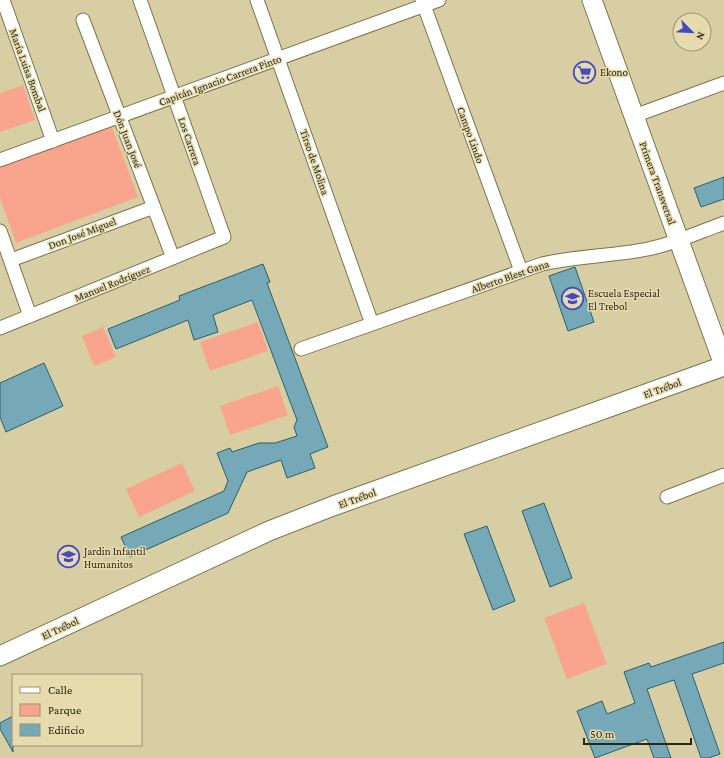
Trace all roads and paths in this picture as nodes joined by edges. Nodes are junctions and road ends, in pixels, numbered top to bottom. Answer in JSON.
{"nodes":[{"id":1,"x":2,"y":0,"type":"edge"},
{"id":2,"x":140,"y":0,"type":"edge"},
{"id":3,"x":257,"y":0,"type":"edge"},
{"id":4,"x":439,"y":0,"type":"edge"},
{"id":5,"x":592,"y":0,"type":"edge"},
{"id":6,"x":423,"y":3,"type":"edge"},
{"id":7,"x":82,"y":20,"type":"dead end"},
{"id":8,"x":278,"y":59,"type":"junction"},
{"id":9,"x":724,"y":84,"type":"edge"},
{"id":10,"x":175,"y":96,"type":"junction"},
{"id":11,"x":119,"y":116,"type":"junction"},
{"id":12,"x":634,"y":116,"type":"junction"},
{"id":13,"x":52,"y":141,"type":"junction"},
{"id":14,"x":0,"y":160,"type":"edge"},
{"id":15,"x":154,"y":207,"type":"junction"},
{"id":16,"x":724,"y":223,"type":"edge"},
{"id":17,"x":0,"y":231,"type":"edge"},
{"id":18,"x":224,"y":237,"type":"joint"},
{"id":19,"x":679,"y":240,"type":"junction"},
{"id":20,"x":173,"y":258,"type":"junction"},
{"id":21,"x":11,"y":260,"type":"junction"},
{"id":22,"x":521,"y":271,"type":"junction"},
{"id":23,"x":30,"y":316,"type":"junction"},
{"id":24,"x":372,"y":324,"type":"junction"},
{"id":25,"x":0,"y":328,"type":"edge"},
{"id":26,"x":301,"y":349,"type":"dead end"},
{"id":27,"x":724,"y":366,"type":"edge"},
{"id":28,"x":724,"y":475,"type":"edge"},
{"id":29,"x":667,"y":497,"type":"dead end"},
{"id":30,"x":1,"y":652,"type":"edge"}],
"edges":[{"from":1,"to":13,"type":"street","name":"María Luisa Bombal"},
{"from":2,"to":10,"type":"street","name":"Los Carrera"},
{"from":3,"to":8,"type":"street","name":"Tirso de Molina"},
{"from":4,"to":6,"type":"street","name":"Capitán Ignacio Carrera Pinto"},
{"from":5,"to":12,"type":"main road","name":"Primera Transversal"},
{"from":6,"to":8,"type":"street","name":"Capitán Ignacio Carrera Pinto"},
{"from":6,"to":22,"type":"street","name":"Campo Lindo"},
{"from":7,"to":11,"type":"street","name":"Dón Juan José"},
{"from":8,"to":10,"type":"street","name":"Capitán Ignacio Carrera Pinto"},
{"from":8,"to":24,"type":"street","name":"Tirso de Molina"},
{"from":9,"to":12,"type":"street"},
{"from":10,"to":11,"type":"street","name":"Capitán Ignacio Carrera Pinto"},
{"from":10,"to":18,"type":"street","name":"Los Carrera"},
{"from":11,"to":13,"type":"street","name":"Capitán Ignacio Carrera Pinto"},
{"from":11,"to":15,"type":"street","name":"Dón Juan José"},
{"from":12,"to":19,"type":"main road","name":"Primera Transversal"},
{"from":13,"to":14,"type":"street","name":"Capitán Ignacio Carrera Pinto"},
{"from":15,"to":20,"type":"street","name":"Dón Juan José"},
{"from":15,"to":21,"type":"street","name":"Don José Miguel"},
{"from":16,"to":19,"type":"street","name":"Alberto Blest Gana"},
{"from":17,"to":21,"type":"street"},
{"from":18,"to":20,"type":"street","name":"Manuel Rodríguez"},
{"from":19,"to":22,"type":"street","name":"Alberto Blest Gana"},
{"from":19,"to":27,"type":"main road","name":"Primera Transversal"},
{"from":20,"to":23,"type":"street","name":"Manuel Rodríguez"},
{"from":21,"to":23,"type":"street"},
{"from":22,"to":24,"type":"street","name":"Alberto Blest Gana"},
{"from":23,"to":25,"type":"street","name":"Manuel Rodríguez"},
{"from":24,"to":26,"type":"street","name":"Alberto Blest Gana"},
{"from":27,"to":30,"type":"main road","name":"El Trébol"},
{"from":28,"to":29,"type":"street"}]}
